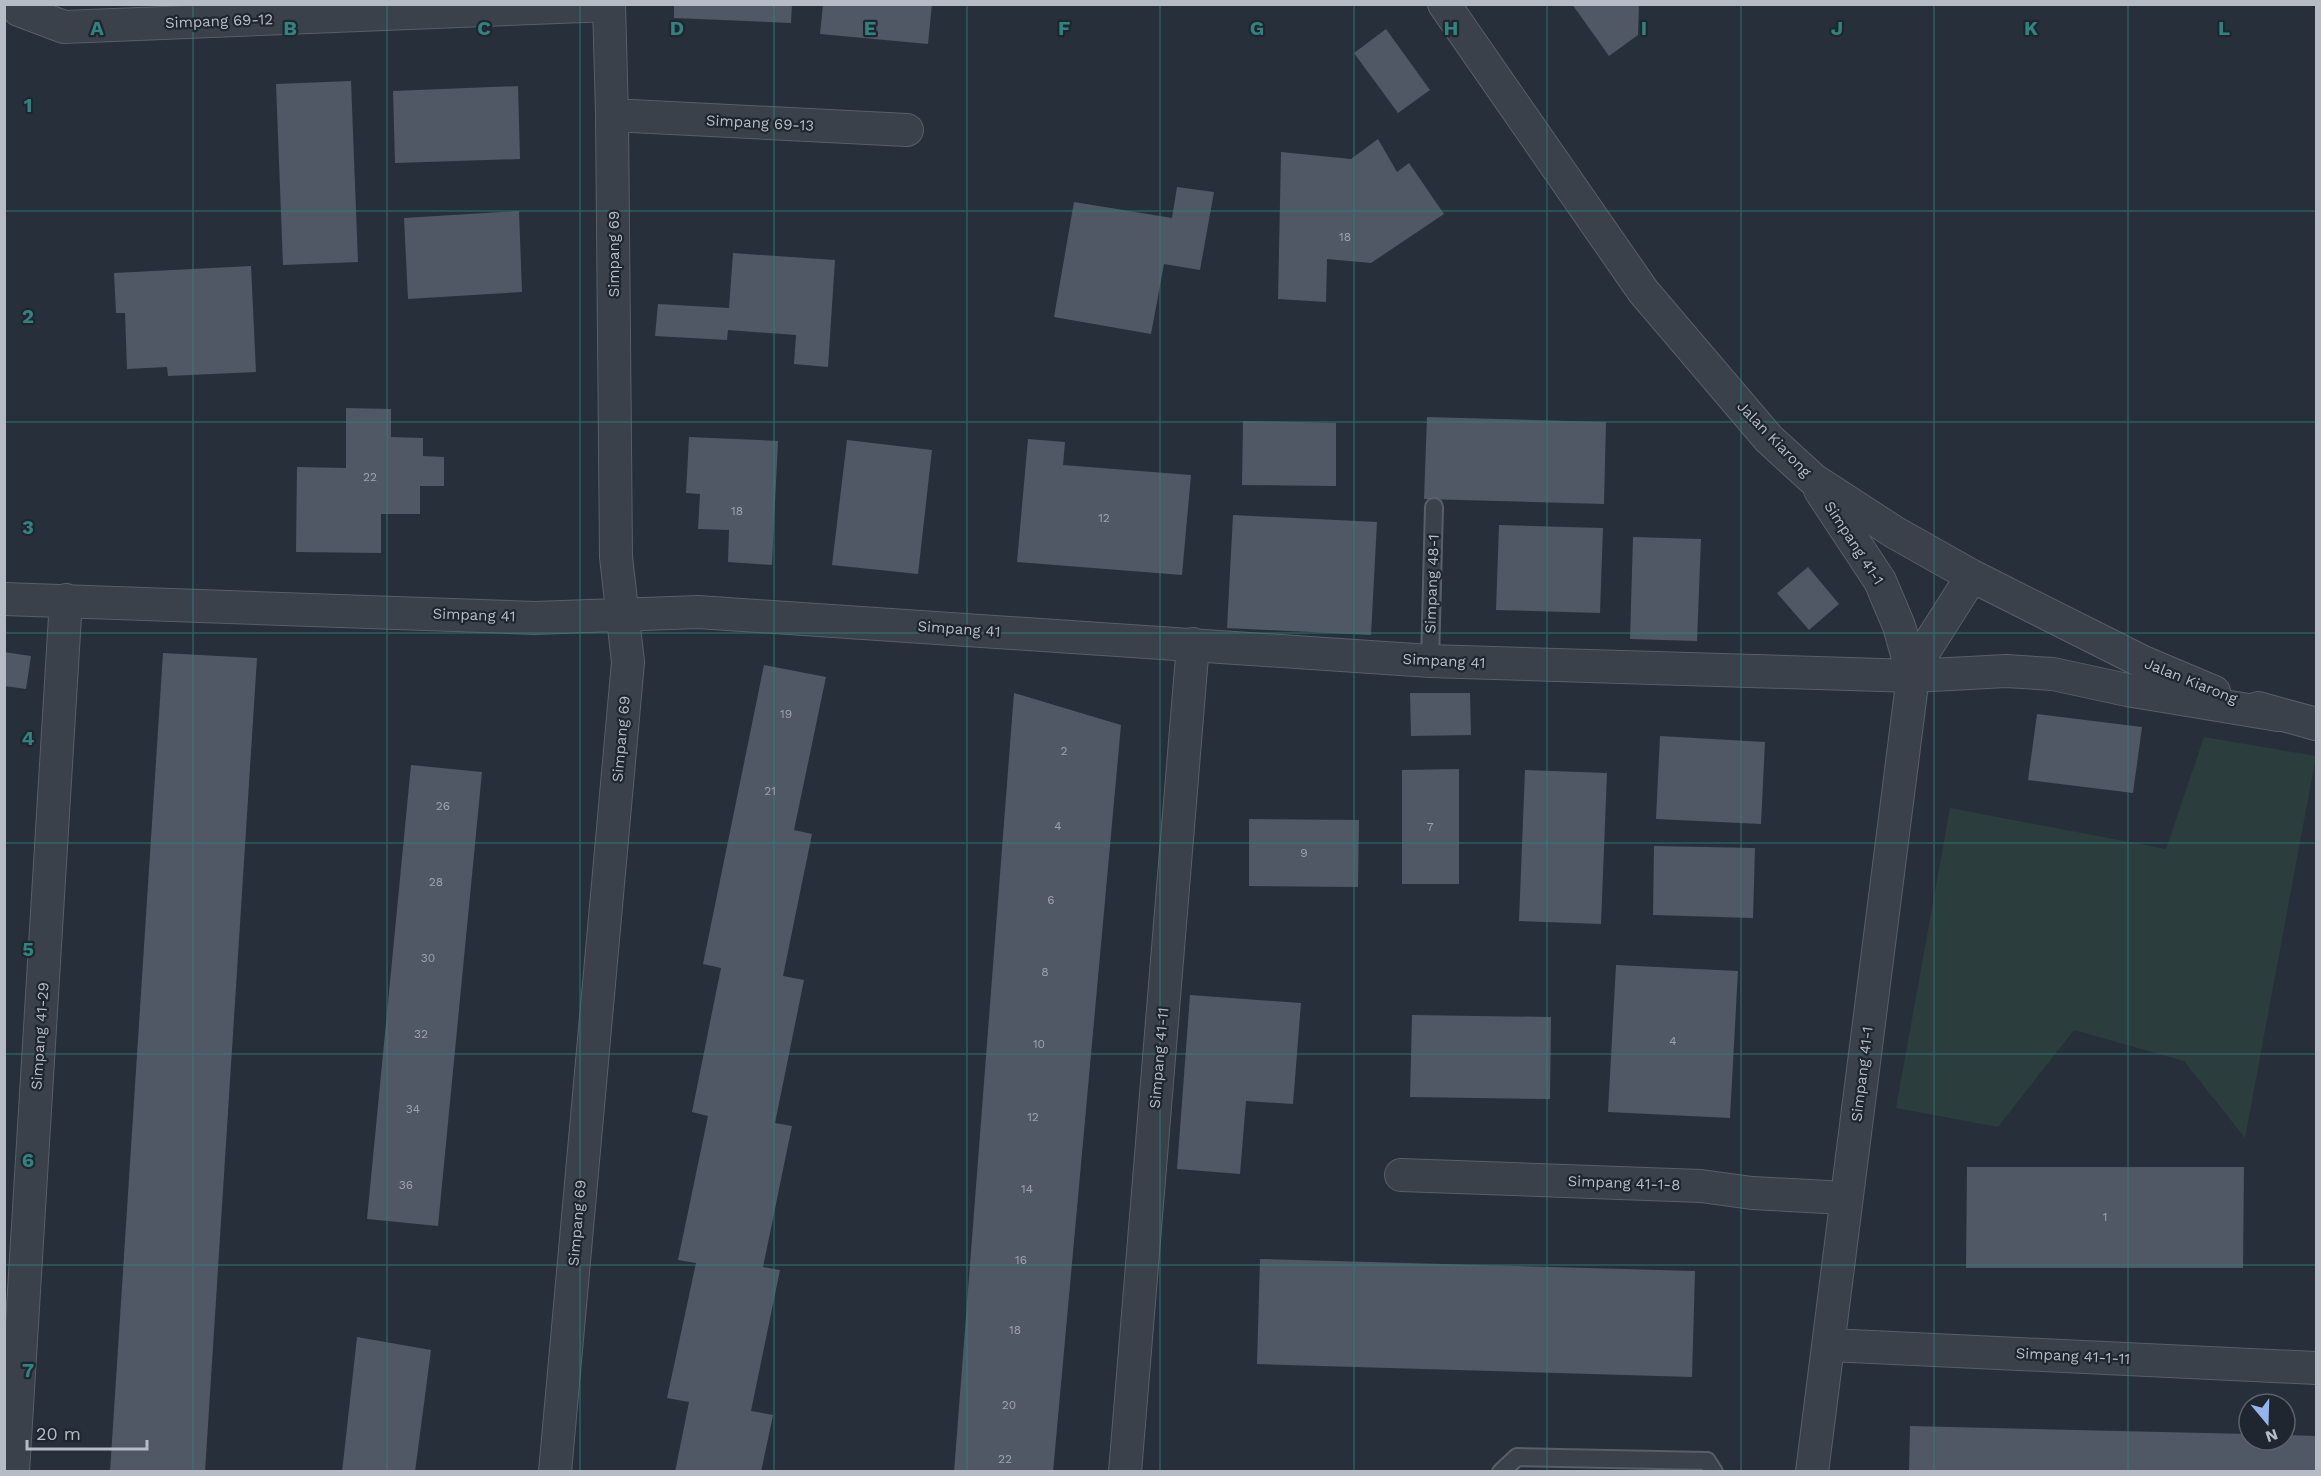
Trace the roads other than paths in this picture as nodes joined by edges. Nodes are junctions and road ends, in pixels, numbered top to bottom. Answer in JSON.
{"nodes":[{"id":1,"x":1444,"y":4,"type":"edge"},
{"id":2,"x":609,"y":5,"type":"edge"},
{"id":3,"x":16,"y":7,"type":"edge"},
{"id":4,"x":612,"y":115,"type":"junction"},
{"id":5,"x":907,"y":130,"type":"dead end"},
{"id":6,"x":1814,"y":480,"type":"junction"},
{"id":7,"x":1434,"y":507,"type":"dead end"},
{"id":8,"x":1972,"y":576,"type":"junction"},
{"id":9,"x":4,"y":599,"type":"edge"},
{"id":10,"x":66,"y":600,"type":"junction"},
{"id":11,"x":624,"y":615,"type":"junction"},
{"id":12,"x":1193,"y":644,"type":"junction"},
{"id":13,"x":1430,"y":661,"type":"junction"},
{"id":14,"x":1913,"y":676,"type":"junction"},
{"id":15,"x":2278,"y":715,"type":"junction"},
{"id":16,"x":2316,"y":724,"type":"edge"},
{"id":17,"x":1401,"y":1175,"type":"dead end"},
{"id":18,"x":1845,"y":1198,"type":"junction"},
{"id":19,"x":1830,"y":1345,"type":"junction"},
{"id":20,"x":2316,"y":1368,"type":"edge"},
{"id":21,"x":13,"y":1472,"type":"edge"},
{"id":22,"x":555,"y":1472,"type":"edge"},
{"id":23,"x":1125,"y":1472,"type":"edge"},
{"id":24,"x":1501,"y":1472,"type":"edge"},
{"id":25,"x":1714,"y":1472,"type":"edge"},
{"id":26,"x":1812,"y":1472,"type":"edge"}],
"edges":[{"from":1,"to":6,"type":"street","name":"Jalan Kiarong"},
{"from":2,"to":3,"type":"street","name":"Simpang 69-12"},
{"from":2,"to":4,"type":"street","name":"Simpang 69"},
{"from":4,"to":5,"type":"street","name":"Simpang 69-13"},
{"from":4,"to":11,"type":"street","name":"Simpang 69"},
{"from":6,"to":8,"type":"street","name":"Jalan Kiarong"},
{"from":6,"to":14,"type":"street","name":"Simpang 41-1"},
{"from":7,"to":13,"type":"lane","name":"Simpang 48-1"},
{"from":8,"to":14,"type":"street","name":"Simpang 41-1"},
{"from":8,"to":15,"type":"street","name":"Jalan Kiarong"},
{"from":9,"to":10,"type":"street","name":"Simpang 41"},
{"from":10,"to":11,"type":"street","name":"Simpang 41"},
{"from":10,"to":21,"type":"street","name":"Simpang 41-29"},
{"from":11,"to":12,"type":"street","name":"Simpang 41"},
{"from":11,"to":22,"type":"street","name":"Simpang 69"},
{"from":12,"to":13,"type":"street","name":"Simpang 41"},
{"from":12,"to":23,"type":"street","name":"Simpang 41-11"},
{"from":13,"to":14,"type":"street","name":"Simpang 41"},
{"from":14,"to":15,"type":"street"},
{"from":14,"to":18,"type":"street","name":"Simpang 41-1"},
{"from":15,"to":16,"type":"street","name":"Jalan Kiarong"},
{"from":17,"to":18,"type":"street","name":"Simpang 41-1-8"},
{"from":18,"to":19,"type":"street","name":"Simpang 41-1"},
{"from":19,"to":20,"type":"street","name":"Simpang 41-1-11"},
{"from":19,"to":26,"type":"street","name":"Simpang 41-1"},
{"from":24,"to":25,"type":"lane"}]}
